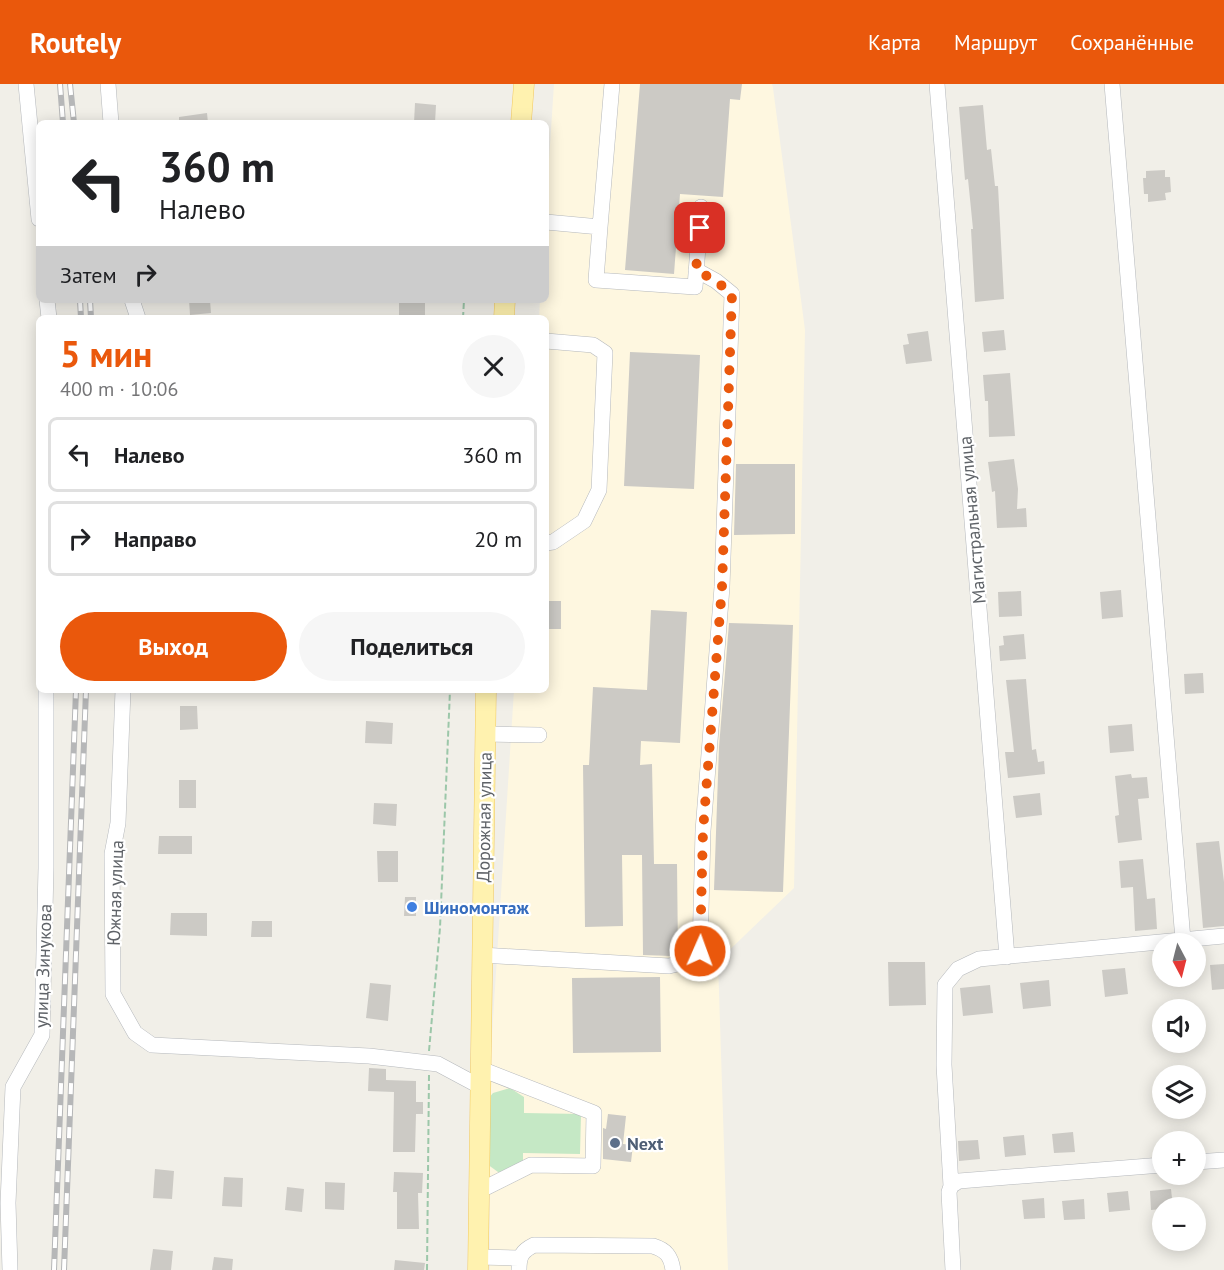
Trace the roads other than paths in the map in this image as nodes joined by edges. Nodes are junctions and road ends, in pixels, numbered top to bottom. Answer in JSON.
{"nodes":[{"id":1,"x":26,"y":84,"type":"edge"},
{"id":2,"x":108,"y":84,"type":"edge"},
{"id":3,"x":524,"y":84,"type":"edge"},
{"id":4,"x":612,"y":84,"type":"edge"},
{"id":5,"x":937,"y":84,"type":"edge"},
{"id":6,"x":1112,"y":84,"type":"edge"},
{"id":7,"x":111,"y":120,"type":"edge"},
{"id":8,"x":521,"y":120,"type":"edge"},
{"id":9,"x":36,"y":188,"type":"edge"},
{"id":10,"x":701,"y":207,"type":"dead end"},
{"id":11,"x":549,"y":222,"type":"edge"},
{"id":12,"x":600,"y":226,"type":"junction"},
{"id":13,"x":696,"y":270,"type":"junction"},
{"id":14,"x":549,"y":341,"type":"edge"},
{"id":15,"x":549,"y":543,"type":"edge"},
{"id":16,"x":46,"y":693,"type":"edge"},
{"id":17,"x":123,"y":693,"type":"edge"},
{"id":18,"x":486,"y":693,"type":"edge"},
{"id":19,"x":486,"y":734,"type":"junction"},
{"id":20,"x":539,"y":735,"type":"dead end"},
{"id":21,"x":1182,"y":933,"type":"edge"},
{"id":22,"x":1224,"y":936,"type":"edge"},
{"id":23,"x":1206,"y":938,"type":"edge"},
{"id":24,"x":1152,"y":943,"type":"edge"},
{"id":25,"x":482,"y":955,"type":"junction"},
{"id":26,"x":1007,"y":957,"type":"junction"},
{"id":27,"x":481,"y":1078,"type":"junction"},
{"id":28,"x":1224,"y":1160,"type":"edge"},
{"id":29,"x":1206,"y":1161,"type":"edge"},
{"id":30,"x":1152,"y":1166,"type":"edge"},
{"id":31,"x":951,"y":1186,"type":"junction"},
{"id":32,"x":479,"y":1191,"type":"junction"},
{"id":33,"x":478,"y":1263,"type":"edge"},
{"id":34,"x":519,"y":1264,"type":"edge"},
{"id":35,"x":10,"y":1270,"type":"edge"},
{"id":36,"x":673,"y":1270,"type":"edge"},
{"id":37,"x":953,"y":1270,"type":"edge"}],
"edges":[{"from":1,"to":9,"type":"street"},
{"from":2,"to":7,"type":"street"},
{"from":3,"to":8,"type":"main road"},
{"from":4,"to":12,"type":"street"},
{"from":5,"to":26,"type":"street","name":"Магистральная улица"},
{"from":6,"to":21,"type":"street"},
{"from":10,"to":13,"type":"street"},
{"from":11,"to":12,"type":"street"},
{"from":12,"to":13,"type":"street"},
{"from":13,"to":25,"type":"street"},
{"from":14,"to":15,"type":"street"},
{"from":16,"to":35,"type":"street","name":"улица Зинукова"},
{"from":17,"to":27,"type":"street","name":"Южная улица"},
{"from":18,"to":19,"type":"main road","name":"Дорожная улица"},
{"from":19,"to":20,"type":"street"},
{"from":19,"to":25,"type":"main road","name":"Дорожная улица"},
{"from":22,"to":23,"type":"street"},
{"from":24,"to":26,"type":"street"},
{"from":25,"to":27,"type":"main road","name":"Дорожная улица"},
{"from":26,"to":31,"type":"street"},
{"from":27,"to":32,"type":"main road","name":"Дорожная улица"},
{"from":27,"to":32,"type":"street"},
{"from":28,"to":29,"type":"street"},
{"from":30,"to":31,"type":"street"},
{"from":31,"to":37,"type":"street"},
{"from":32,"to":33,"type":"main road","name":"Дорожная улица"},
{"from":33,"to":34,"type":"street"},
{"from":34,"to":36,"type":"street"}]}
